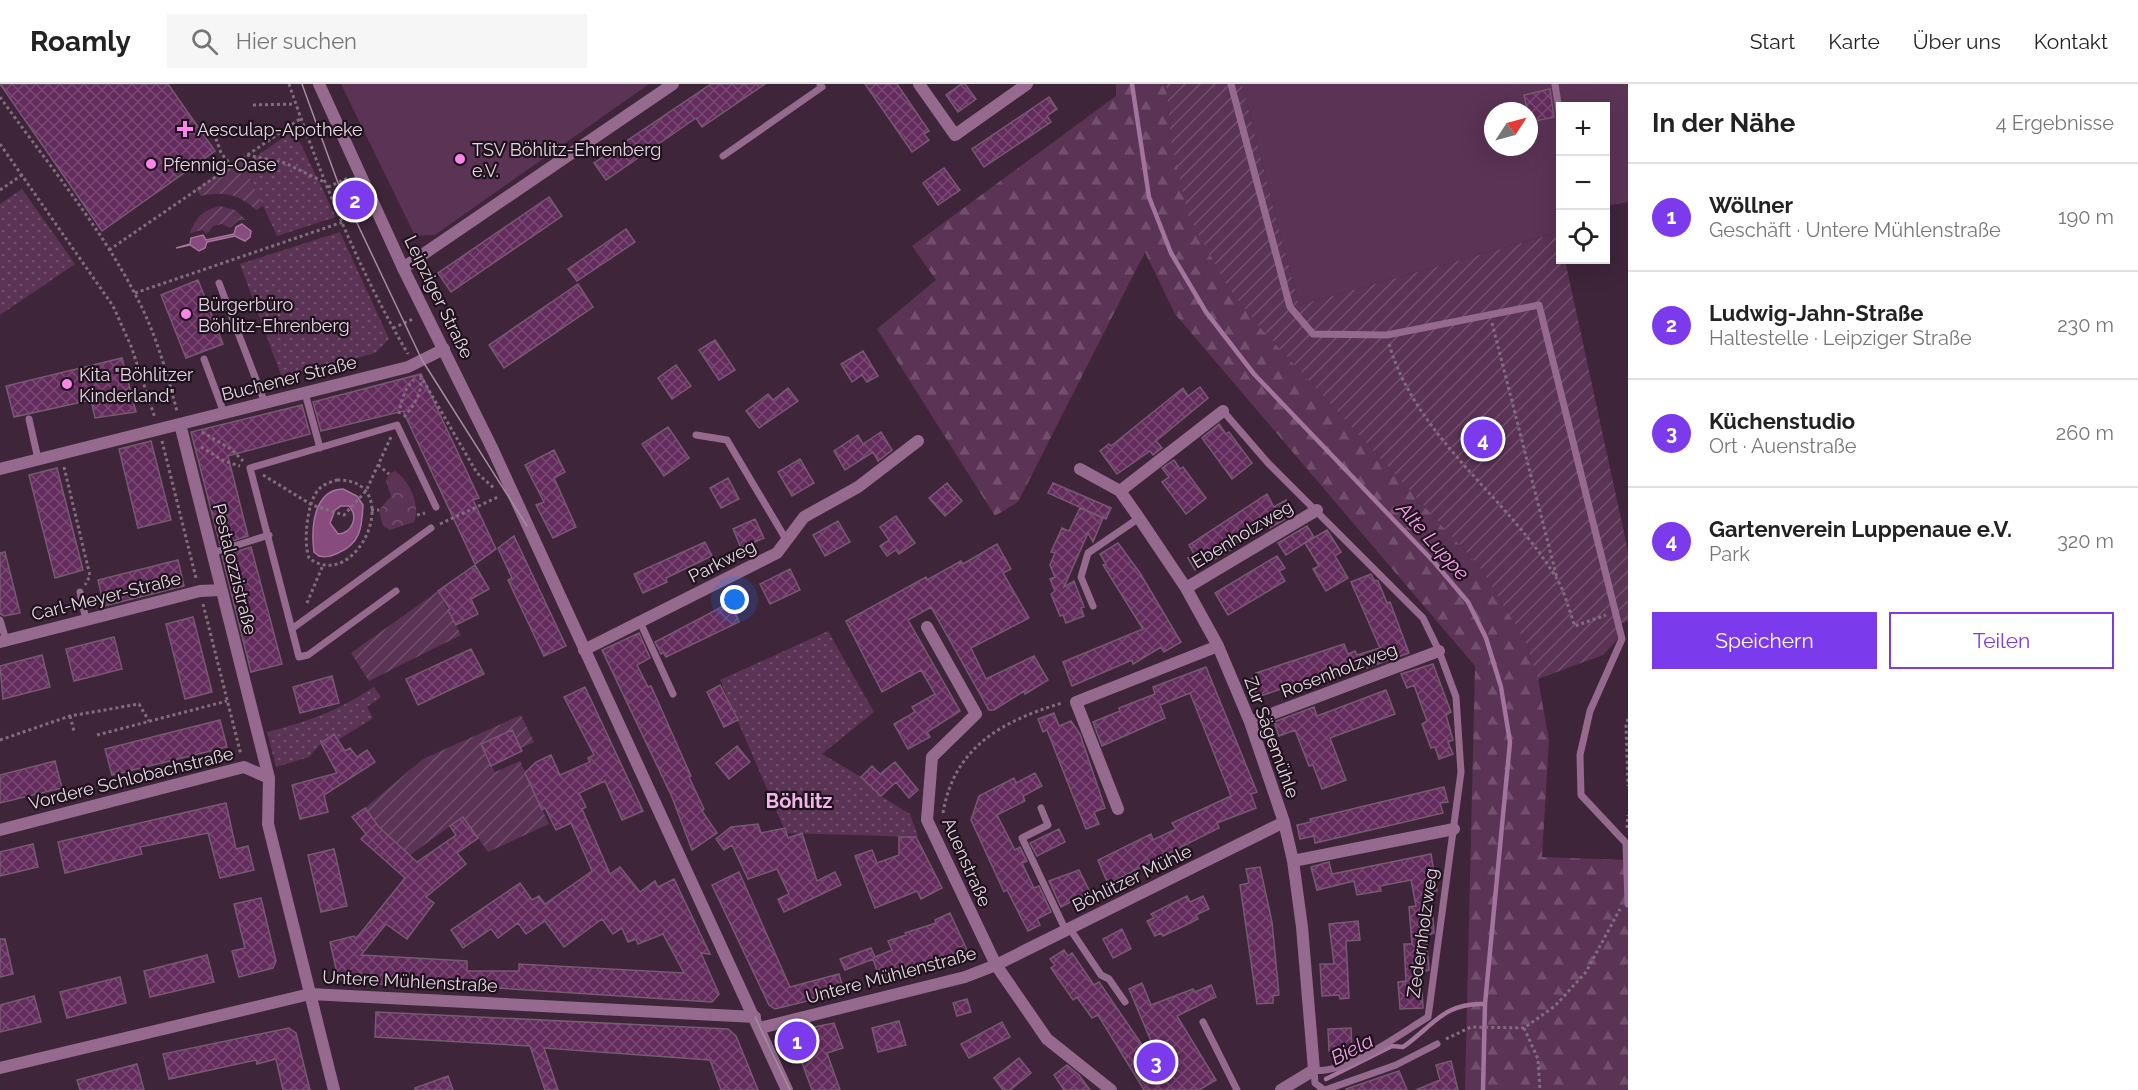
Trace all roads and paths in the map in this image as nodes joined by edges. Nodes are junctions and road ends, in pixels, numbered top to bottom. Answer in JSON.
{"nodes":[{"id":1,"x":289,"y":84,"type":"edge"},
{"id":2,"x":319,"y":84,"type":"edge"},
{"id":3,"x":674,"y":84,"type":"edge"},
{"id":4,"x":820,"y":84,"type":"edge"},
{"id":5,"x":919,"y":84,"type":"edge"},
{"id":6,"x":1027,"y":84,"type":"edge"},
{"id":7,"x":1231,"y":84,"type":"edge"},
{"id":8,"x":1555,"y":84,"type":"edge"},
{"id":9,"x":0,"y":97,"type":"edge"},
{"id":10,"x":1558,"y":102,"type":"edge"},
{"id":11,"x":296,"y":104,"type":"junction"},
{"id":12,"x":254,"y":105,"type":"dead end"},
{"id":13,"x":300,"y":119,"type":"junction"},
{"id":14,"x":214,"y":133,"type":"dead end"},
{"id":15,"x":0,"y":144,"type":"edge"},
{"id":16,"x":247,"y":155,"type":"junction"},
{"id":17,"x":723,"y":156,"type":"dead end"},
{"id":18,"x":231,"y":165,"type":"junction"},
{"id":19,"x":360,"y":172,"type":"junction"},
{"id":20,"x":22,"y":175,"type":"junction"},
{"id":21,"x":326,"y":183,"type":"junction"},
{"id":22,"x":328,"y":187,"type":"junction"},
{"id":23,"x":0,"y":190,"type":"edge"},
{"id":24,"x":343,"y":222,"type":"junction"},
{"id":25,"x":109,"y":250,"type":"junction"},
{"id":26,"x":403,"y":268,"type":"junction"},
{"id":27,"x":219,"y":283,"type":"dead end"},
{"id":28,"x":135,"y":293,"type":"junction"},
{"id":29,"x":426,"y":312,"type":"junction"},
{"id":30,"x":1490,"y":315,"type":"junction"},
{"id":31,"x":393,"y":328,"type":"junction"},
{"id":32,"x":1387,"y":335,"type":"junction"},
{"id":33,"x":444,"y":349,"type":"junction"},
{"id":34,"x":204,"y":359,"type":"dead end"},
{"id":35,"x":414,"y":364,"type":"junction"},
{"id":36,"x":421,"y":376,"type":"junction"},
{"id":37,"x":305,"y":393,"type":"junction"},
{"id":38,"x":265,"y":403,"type":"junction"},
{"id":39,"x":1223,"y":411,"type":"joint"},
{"id":40,"x":224,"y":413,"type":"junction"},
{"id":41,"x":29,"y":419,"type":"dead end"},
{"id":42,"x":180,"y":424,"type":"junction"},
{"id":43,"x":397,"y":425,"type":"junction"},
{"id":44,"x":159,"y":429,"type":"junction"},
{"id":45,"x":696,"y":435,"type":"dead end"},
{"id":46,"x":918,"y":441,"type":"dead end"},
{"id":47,"x":200,"y":446,"type":"dead end"},
{"id":48,"x":320,"y":447,"type":"junction"},
{"id":49,"x":60,"y":454,"type":"junction"},
{"id":50,"x":38,"y":459,"type":"junction"},
{"id":51,"x":378,"y":465,"type":"junction"},
{"id":52,"x":250,"y":468,"type":"junction"},
{"id":53,"x":0,"y":469,"type":"edge"},
{"id":54,"x":1080,"y":469,"type":"dead end"},
{"id":55,"x":389,"y":474,"type":"dead end"},
{"id":56,"x":366,"y":490,"type":"junction"},
{"id":57,"x":1120,"y":491,"type":"junction"},
{"id":58,"x":498,"y":497,"type":"junction"},
{"id":59,"x":503,"y":501,"type":"dead end"},
{"id":60,"x":312,"y":505,"type":"junction"},
{"id":61,"x":436,"y":507,"type":"joint"},
{"id":62,"x":371,"y":510,"type":"junction"},
{"id":63,"x":379,"y":510,"type":"dead end"},
{"id":64,"x":1317,"y":510,"type":"junction"},
{"id":65,"x":425,"y":513,"type":"junction"},
{"id":66,"x":417,"y":515,"type":"dead end"},
{"id":67,"x":1139,"y":518,"type":"junction"},
{"id":68,"x":431,"y":528,"type":"junction"},
{"id":69,"x":269,"y":536,"type":"junction"},
{"id":70,"x":787,"y":541,"type":"junction"},
{"id":71,"x":212,"y":553,"type":"junction"},
{"id":72,"x":323,"y":565,"type":"junction"},
{"id":73,"x":1558,"y":580,"type":"junction"},
{"id":74,"x":1186,"y":588,"type":"junction"},
{"id":75,"x":222,"y":590,"type":"junction"},
{"id":76,"x":200,"y":591,"type":"junction"},
{"id":77,"x":396,"y":591,"type":"dead end"},
{"id":78,"x":80,"y":592,"type":"joint"},
{"id":79,"x":1093,"y":606,"type":"dead end"},
{"id":80,"x":1616,"y":611,"type":"junction"},
{"id":81,"x":0,"y":620,"type":"edge"},
{"id":82,"x":86,"y":620,"type":"junction"},
{"id":83,"x":640,"y":622,"type":"junction"},
{"id":84,"x":295,"y":626,"type":"junction"},
{"id":85,"x":927,"y":627,"type":"dead end"},
{"id":86,"x":3,"y":641,"type":"edge"},
{"id":87,"x":1218,"y":646,"type":"junction"},
{"id":88,"x":584,"y":650,"type":"junction"},
{"id":89,"x":1440,"y":651,"type":"junction"},
{"id":90,"x":673,"y":694,"type":"dead end"},
{"id":91,"x":227,"y":701,"type":"junction"},
{"id":92,"x":1076,"y":702,"type":"junction"},
{"id":93,"x":70,"y":716,"type":"junction"},
{"id":94,"x":1628,"y":719,"type":"edge"},
{"id":95,"x":149,"y":722,"type":"junction"},
{"id":96,"x":1250,"y":722,"type":"junction"},
{"id":97,"x":74,"y":731,"type":"dead end"},
{"id":98,"x":97,"y":735,"type":"dead end"},
{"id":99,"x":0,"y":740,"type":"edge"},
{"id":100,"x":244,"y":767,"type":"junction"},
{"id":101,"x":269,"y":778,"type":"junction"},
{"id":102,"x":1628,"y":786,"type":"edge"},
{"id":103,"x":1041,"y":808,"type":"dead end"},
{"id":104,"x":1118,"y":809,"type":"dead end"},
{"id":105,"x":1284,"y":822,"type":"junction"},
{"id":106,"x":1454,"y":829,"type":"junction"},
{"id":107,"x":0,"y":830,"type":"edge"},
{"id":108,"x":938,"y":845,"type":"junction"},
{"id":109,"x":1293,"y":861,"type":"junction"},
{"id":110,"x":1627,"y":900,"type":"edge"},
{"id":111,"x":1068,"y":930,"type":"junction"},
{"id":112,"x":996,"y":965,"type":"junction"},
{"id":113,"x":310,"y":994,"type":"junction"},
{"id":114,"x":1125,"y":1002,"type":"dead end"},
{"id":115,"x":758,"y":1022,"type":"junction"},
{"id":116,"x":1203,"y":1023,"type":"dead end"},
{"id":117,"x":1524,"y":1028,"type":"junction"},
{"id":118,"x":1437,"y":1044,"type":"joint"},
{"id":119,"x":0,"y":1068,"type":"edge"},
{"id":120,"x":1314,"y":1070,"type":"junction"},
{"id":121,"x":1108,"y":1089,"type":"edge"},
{"id":122,"x":334,"y":1090,"type":"edge"},
{"id":123,"x":787,"y":1090,"type":"edge"},
{"id":124,"x":1237,"y":1090,"type":"edge"},
{"id":125,"x":1281,"y":1090,"type":"edge"},
{"id":126,"x":1325,"y":1090,"type":"edge"},
{"id":127,"x":1539,"y":1090,"type":"edge"}],
"edges":[{"from":1,"to":11,"type":"path"},
{"from":2,"to":19,"type":"street","name":"Leipziger Straße"},
{"from":3,"to":26,"type":"street"},
{"from":4,"to":17,"type":"lane"},
{"from":5,"to":6,"type":"street"},
{"from":7,"to":32,"type":"lane"},
{"from":8,"to":10,"type":"lane"},
{"from":9,"to":25,"type":"path"},
{"from":11,"to":12,"type":"path"},
{"from":11,"to":13,"type":"path"},
{"from":13,"to":16,"type":"path"},
{"from":13,"to":21,"type":"path"},
{"from":14,"to":18,"type":"path"},
{"from":15,"to":20,"type":"path"},
{"from":16,"to":18,"type":"path"},
{"from":16,"to":21,"type":"path"},
{"from":18,"to":25,"type":"path"},
{"from":19,"to":22,"type":"path"},
{"from":19,"to":26,"type":"street","name":"Leipziger Straße"},
{"from":20,"to":23,"type":"path"},
{"from":20,"to":44,"type":"path"},
{"from":21,"to":22,"type":"path"},
{"from":22,"to":24,"type":"path"},
{"from":24,"to":28,"type":"path"},
{"from":24,"to":31,"type":"path"},
{"from":25,"to":28,"type":"path"},
{"from":26,"to":29,"type":"street","name":"Leipziger Straße"},
{"from":27,"to":38,"type":"lane"},
{"from":28,"to":42,"type":"path"},
{"from":29,"to":31,"type":"path"},
{"from":29,"to":33,"type":"street","name":"Leipziger Straße"},
{"from":30,"to":32,"type":"lane"},
{"from":30,"to":73,"type":"path"},
{"from":30,"to":80,"type":"lane"},
{"from":31,"to":35,"type":"path"},
{"from":32,"to":73,"type":"path"},
{"from":33,"to":35,"type":"street","name":"Buchener Straße"},
{"from":33,"to":88,"type":"street","name":"Leipziger Straße"},
{"from":34,"to":40,"type":"lane"},
{"from":35,"to":36,"type":"path"},
{"from":35,"to":37,"type":"street","name":"Buchener Straße"},
{"from":36,"to":43,"type":"path"},
{"from":36,"to":43,"type":"path"},
{"from":36,"to":58,"type":"path"},
{"from":37,"to":38,"type":"street","name":"Buchener Straße"},
{"from":37,"to":48,"type":"lane"},
{"from":38,"to":40,"type":"street","name":"Buchener Straße"},
{"from":39,"to":57,"type":"street"},
{"from":39,"to":64,"type":"lane","name":"Ebenholzweg"},
{"from":40,"to":42,"type":"street","name":"Buchener Straße"},
{"from":41,"to":50,"type":"lane"},
{"from":42,"to":44,"type":"street","name":"Buchener Straße"},
{"from":42,"to":52,"type":"path"},
{"from":42,"to":71,"type":"street","name":"Pestalozzistraße"},
{"from":43,"to":48,"type":"lane"},
{"from":43,"to":51,"type":"path"},
{"from":43,"to":61,"type":"lane"},
{"from":44,"to":49,"type":"street","name":"Buchener Straße"},
{"from":44,"to":76,"type":"path"},
{"from":45,"to":70,"type":"lane"},
{"from":46,"to":70,"type":"street","name":"Parkweg"},
{"from":47,"to":52,"type":"path"},
{"from":48,"to":52,"type":"lane"},
{"from":49,"to":50,"type":"street","name":"Buchener Straße"},
{"from":49,"to":78,"type":"path"},
{"from":50,"to":53,"type":"street","name":"Buchener Straße"},
{"from":51,"to":55,"type":"path"},
{"from":51,"to":56,"type":"path"},
{"from":52,"to":60,"type":"path"},
{"from":52,"to":69,"type":"lane"},
{"from":54,"to":57,"type":"street","name":"Zur Sägemühle"},
{"from":56,"to":60,"type":"path"},
{"from":56,"to":60,"type":"path"},
{"from":56,"to":62,"type":"path"},
{"from":57,"to":67,"type":"street","name":"Zur Sägemühle"},
{"from":58,"to":59,"type":"path"},
{"from":58,"to":68,"type":"path"},
{"from":60,"to":72,"type":"path"},
{"from":61,"to":65,"type":"path"},
{"from":62,"to":63,"type":"path"},
{"from":62,"to":72,"type":"path"},
{"from":64,"to":74,"type":"street","name":"Ebenholzweg"},
{"from":64,"to":89,"type":"lane","name":"Ebenholzweg"},
{"from":65,"to":66,"type":"path"},
{"from":65,"to":68,"type":"path"},
{"from":67,"to":74,"type":"street","name":"Zur Sägemühle"},
{"from":67,"to":79,"type":"lane"},
{"from":68,"to":84,"type":"lane"},
{"from":69,"to":71,"type":"lane"},
{"from":69,"to":84,"type":"lane"},
{"from":70,"to":83,"type":"street","name":"Parkweg"},
{"from":71,"to":75,"type":"street","name":"Pestalozzistraße"},
{"from":72,"to":84,"type":"path"},
{"from":73,"to":80,"type":"path"},
{"from":74,"to":87,"type":"street","name":"Zur Sägemühle"},
{"from":75,"to":76,"type":"street","name":"Carl-Meyer-Straße"},
{"from":75,"to":101,"type":"street","name":"Pestalozzistraße"},
{"from":76,"to":82,"type":"street","name":"Carl-Meyer-Straße"},
{"from":76,"to":91,"type":"path"},
{"from":77,"to":84,"type":"lane"},
{"from":78,"to":82,"type":"lane"},
{"from":80,"to":110,"type":"lane"},
{"from":81,"to":86,"type":"lane"},
{"from":82,"to":86,"type":"street","name":"Carl-Meyer-Straße"},
{"from":83,"to":88,"type":"street","name":"Parkweg"},
{"from":83,"to":90,"type":"lane"},
{"from":85,"to":108,"type":"street","name":"Auenstraße"},
{"from":87,"to":92,"type":"street"},
{"from":87,"to":96,"type":"street","name":"Zur Sägemühle"},
{"from":88,"to":115,"type":"street","name":"Leipziger Straße"},
{"from":89,"to":96,"type":"street","name":"Rosenholzweg"},
{"from":89,"to":106,"type":"lane","name":"Zedernholzweg"},
{"from":91,"to":95,"type":"path"},
{"from":91,"to":100,"type":"path"},
{"from":92,"to":104,"type":"street"},
{"from":92,"to":108,"type":"path"},
{"from":93,"to":95,"type":"path"},
{"from":93,"to":97,"type":"path"},
{"from":93,"to":99,"type":"path"},
{"from":94,"to":102,"type":"path"},
{"from":95,"to":98,"type":"path"},
{"from":96,"to":105,"type":"street","name":"Zur Sägemühle"},
{"from":100,"to":101,"type":"street","name":"Vordere Schlobachstraße"},
{"from":100,"to":107,"type":"street","name":"Vordere Schlobachstraße"},
{"from":101,"to":113,"type":"street","name":"Pestalozzistraße"},
{"from":103,"to":111,"type":"lane"},
{"from":105,"to":109,"type":"street","name":"Zur Sägemühle"},
{"from":105,"to":111,"type":"street","name":"Böhlitzer Mühle"},
{"from":106,"to":109,"type":"street"},
{"from":106,"to":120,"type":"lane","name":"Zedernholzweg"},
{"from":108,"to":112,"type":"street","name":"Auenstraße"},
{"from":109,"to":120,"type":"street","name":"Zur Sägemühle"},
{"from":110,"to":117,"type":"path"},
{"from":111,"to":112,"type":"street","name":"Böhlitzer Mühle"},
{"from":111,"to":114,"type":"lane"},
{"from":112,"to":115,"type":"street","name":"Untere Mühlenstraße"},
{"from":112,"to":121,"type":"street","name":"Auenstraße"},
{"from":113,"to":115,"type":"street","name":"Untere Mühlenstraße"},
{"from":113,"to":119,"type":"street","name":"Untere Mühlenstraße"},
{"from":113,"to":122,"type":"street","name":"Pestalozzistraße"},
{"from":115,"to":123,"type":"street"},
{"from":116,"to":124,"type":"lane"},
{"from":117,"to":118,"type":"path"},
{"from":117,"to":127,"type":"path"},
{"from":118,"to":126,"type":"lane"},
{"from":120,"to":125,"type":"street"},
{"from":120,"to":126,"type":"lane"}]}
